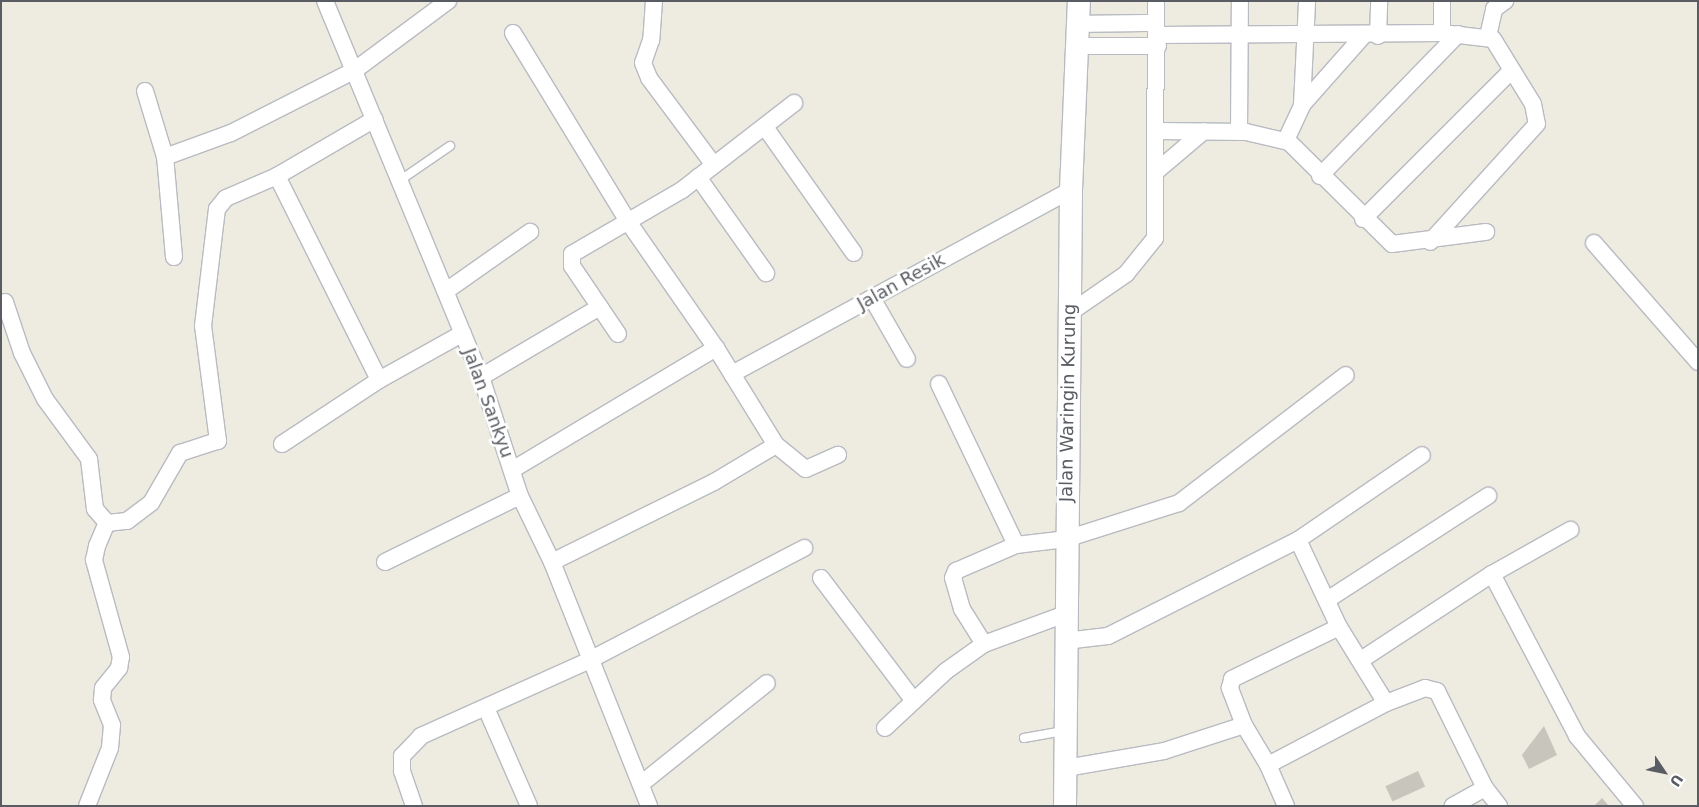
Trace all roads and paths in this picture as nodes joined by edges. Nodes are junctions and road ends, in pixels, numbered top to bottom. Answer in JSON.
{"nodes":[{"id":1,"x":325,"y":1,"type":"edge"},
{"id":2,"x":448,"y":1,"type":"edge"},
{"id":3,"x":654,"y":1,"type":"edge"},
{"id":4,"x":1079,"y":1,"type":"edge"},
{"id":5,"x":1156,"y":1,"type":"edge"},
{"id":6,"x":1240,"y":1,"type":"edge"},
{"id":7,"x":1307,"y":1,"type":"edge"},
{"id":8,"x":1379,"y":1,"type":"edge"},
{"id":9,"x":1442,"y":1,"type":"edge"},
{"id":10,"x":1497,"y":4,"type":"edge"},
{"id":11,"x":513,"y":33,"type":"dead end"},
{"id":12,"x":1450,"y":33,"type":"junction"},
{"id":13,"x":1240,"y":34,"type":"junction"},
{"id":14,"x":1079,"y":35,"type":"junction"},
{"id":15,"x":1157,"y":35,"type":"junction"},
{"id":16,"x":1308,"y":36,"type":"junction"},
{"id":17,"x":1371,"y":36,"type":"junction"},
{"id":18,"x":1488,"y":36,"type":"junction"},
{"id":19,"x":355,"y":70,"type":"junction"},
{"id":20,"x":1510,"y":72,"type":"junction"},
{"id":21,"x":145,"y":91,"type":"dead end"},
{"id":22,"x":794,"y":103,"type":"dead end"},
{"id":23,"x":1302,"y":106,"type":"junction"},
{"id":24,"x":375,"y":119,"type":"junction"},
{"id":25,"x":765,"y":127,"type":"junction"},
{"id":26,"x":1158,"y":131,"type":"junction"},
{"id":27,"x":1204,"y":131,"type":"junction"},
{"id":28,"x":1239,"y":132,"type":"junction"},
{"id":29,"x":1286,"y":140,"type":"junction"},
{"id":30,"x":450,"y":146,"type":"dead end"},
{"id":31,"x":165,"y":157,"type":"junction"},
{"id":32,"x":713,"y":164,"type":"junction"},
{"id":33,"x":1158,"y":170,"type":"junction"},
{"id":34,"x":277,"y":176,"type":"junction"},
{"id":35,"x":1320,"y":176,"type":"junction"},
{"id":36,"x":698,"y":177,"type":"junction"},
{"id":37,"x":399,"y":181,"type":"junction"},
{"id":38,"x":1071,"y":190,"type":"junction"},
{"id":39,"x":1363,"y":219,"type":"junction"},
{"id":40,"x":629,"y":223,"type":"junction"},
{"id":41,"x":530,"y":232,"type":"dead end"},
{"id":42,"x":1486,"y":232,"type":"dead end"},
{"id":43,"x":1430,"y":242,"type":"junction"},
{"id":44,"x":1594,"y":243,"type":"dead end"},
{"id":45,"x":854,"y":252,"type":"dead end"},
{"id":46,"x":174,"y":257,"type":"dead end"},
{"id":47,"x":766,"y":273,"type":"dead end"},
{"id":48,"x":446,"y":290,"type":"junction"},
{"id":49,"x":872,"y":298,"type":"junction"},
{"id":50,"x":5,"y":302,"type":"dead end"},
{"id":51,"x":600,"y":306,"type":"junction"},
{"id":52,"x":1070,"y":312,"type":"junction"},
{"id":53,"x":463,"y":333,"type":"junction"},
{"id":54,"x":618,"y":334,"type":"dead end"},
{"id":55,"x":716,"y":348,"type":"junction"},
{"id":56,"x":908,"y":359,"type":"dead end"},
{"id":57,"x":1698,"y":362,"type":"edge"},
{"id":58,"x":732,"y":374,"type":"junction"},
{"id":59,"x":1346,"y":376,"type":"dead end"},
{"id":60,"x":481,"y":377,"type":"junction"},
{"id":61,"x":380,"y":380,"type":"junction"},
{"id":62,"x":939,"y":384,"type":"dead end"},
{"id":63,"x":282,"y":444,"type":"dead end"},
{"id":64,"x":776,"y":445,"type":"junction"},
{"id":65,"x":838,"y":455,"type":"dead end"},
{"id":66,"x":1422,"y":455,"type":"dead end"},
{"id":67,"x":512,"y":470,"type":"junction"},
{"id":68,"x":520,"y":496,"type":"junction"},
{"id":69,"x":1488,"y":496,"type":"dead end"},
{"id":70,"x":107,"y":523,"type":"junction"},
{"id":71,"x":1570,"y":530,"type":"dead end"},
{"id":72,"x":1066,"y":539,"type":"junction"},
{"id":73,"x":1298,"y":540,"type":"junction"},
{"id":74,"x":1016,"y":546,"type":"junction"},
{"id":75,"x":804,"y":548,"type":"dead end"},
{"id":76,"x":385,"y":562,"type":"dead end"},
{"id":77,"x":552,"y":562,"type":"junction"},
{"id":78,"x":1492,"y":574,"type":"junction"},
{"id":79,"x":821,"y":578,"type":"dead end"},
{"id":80,"x":1327,"y":600,"type":"junction"},
{"id":81,"x":1065,"y":614,"type":"junction"},
{"id":82,"x":1339,"y":627,"type":"junction"},
{"id":83,"x":1065,"y":641,"type":"junction"},
{"id":84,"x":984,"y":644,"type":"junction"},
{"id":85,"x":1361,"y":660,"type":"junction"},
{"id":86,"x":588,"y":661,"type":"junction"},
{"id":87,"x":767,"y":683,"type":"dead end"},
{"id":88,"x":914,"y":700,"type":"junction"},
{"id":89,"x":1386,"y":703,"type":"junction"},
{"id":90,"x":486,"y":708,"type":"junction"},
{"id":91,"x":1244,"y":725,"type":"junction"},
{"id":92,"x":885,"y":728,"type":"dead end"},
{"id":93,"x":1063,"y":731,"type":"junction"},
{"id":94,"x":1024,"y":738,"type":"dead end"},
{"id":95,"x":1268,"y":765,"type":"junction"},
{"id":96,"x":1066,"y":768,"type":"junction"},
{"id":97,"x":641,"y":784,"type":"junction"},
{"id":98,"x":1485,"y":788,"type":"junction"},
{"id":99,"x":87,"y":806,"type":"edge"},
{"id":100,"x":414,"y":806,"type":"edge"},
{"id":101,"x":529,"y":806,"type":"edge"},
{"id":102,"x":649,"y":806,"type":"edge"},
{"id":103,"x":1065,"y":806,"type":"edge"},
{"id":104,"x":1286,"y":806,"type":"edge"},
{"id":105,"x":1453,"y":806,"type":"edge"},
{"id":106,"x":1499,"y":806,"type":"edge"},
{"id":107,"x":1634,"y":806,"type":"edge"}],
"edges":[{"from":1,"to":19,"type":"street","name":"Jalan Sankyu"},
{"from":2,"to":19,"type":"street"},
{"from":3,"to":32,"type":"street"},
{"from":4,"to":14,"type":"street","name":"Jalan Waringin Kurung"},
{"from":5,"to":15,"type":"street"},
{"from":6,"to":13,"type":"street"},
{"from":7,"to":16,"type":"street"},
{"from":8,"to":17,"type":"street"},
{"from":9,"to":12,"type":"street"},
{"from":10,"to":18,"type":"street"},
{"from":11,"to":40,"type":"street"},
{"from":12,"to":17,"type":"street"},
{"from":12,"to":18,"type":"street"},
{"from":12,"to":35,"type":"street"},
{"from":13,"to":15,"type":"street"},
{"from":13,"to":16,"type":"street"},
{"from":13,"to":28,"type":"street"},
{"from":14,"to":15,"type":"street"},
{"from":14,"to":15,"type":"street"},
{"from":14,"to":38,"type":"street","name":"Jalan Waringin Kurung"},
{"from":15,"to":26,"type":"street"},
{"from":16,"to":17,"type":"street"},
{"from":16,"to":23,"type":"street"},
{"from":17,"to":23,"type":"street"},
{"from":18,"to":20,"type":"street"},
{"from":19,"to":24,"type":"street","name":"Jalan Sankyu"},
{"from":19,"to":31,"type":"street"},
{"from":20,"to":39,"type":"street"},
{"from":20,"to":43,"type":"street"},
{"from":21,"to":31,"type":"street"},
{"from":22,"to":25,"type":"street"},
{"from":23,"to":29,"type":"street"},
{"from":24,"to":34,"type":"street"},
{"from":24,"to":37,"type":"street","name":"Jalan Sankyu"},
{"from":25,"to":32,"type":"street"},
{"from":25,"to":45,"type":"street"},
{"from":26,"to":27,"type":"street"},
{"from":26,"to":33,"type":"street"},
{"from":27,"to":28,"type":"street"},
{"from":27,"to":33,"type":"street"},
{"from":28,"to":29,"type":"street"},
{"from":29,"to":35,"type":"street"},
{"from":30,"to":37,"type":"lane"},
{"from":31,"to":46,"type":"street"},
{"from":32,"to":36,"type":"street"},
{"from":33,"to":52,"type":"street"},
{"from":34,"to":61,"type":"street"},
{"from":34,"to":70,"type":"street"},
{"from":35,"to":39,"type":"street"},
{"from":36,"to":40,"type":"street"},
{"from":36,"to":47,"type":"street"},
{"from":37,"to":48,"type":"street","name":"Jalan Sankyu"},
{"from":38,"to":49,"type":"street","name":"Jalan Resik"},
{"from":38,"to":52,"type":"street","name":"Jalan Waringin Kurung"},
{"from":39,"to":43,"type":"street"},
{"from":40,"to":51,"type":"street"},
{"from":40,"to":55,"type":"street"},
{"from":41,"to":48,"type":"street"},
{"from":42,"to":43,"type":"street"},
{"from":44,"to":57,"type":"street"},
{"from":48,"to":53,"type":"street","name":"Jalan Sankyu"},
{"from":49,"to":56,"type":"street"},
{"from":49,"to":58,"type":"street","name":"Jalan Resik"},
{"from":50,"to":70,"type":"street"},
{"from":51,"to":54,"type":"street"},
{"from":51,"to":60,"type":"street"},
{"from":52,"to":72,"type":"street","name":"Jalan Waringin Kurung"},
{"from":53,"to":60,"type":"street","name":"Jalan Sankyu"},
{"from":53,"to":61,"type":"street"},
{"from":55,"to":58,"type":"street"},
{"from":55,"to":67,"type":"street"},
{"from":58,"to":64,"type":"street"},
{"from":59,"to":72,"type":"street"},
{"from":60,"to":67,"type":"street","name":"Jalan Sankyu"},
{"from":61,"to":63,"type":"street"},
{"from":62,"to":74,"type":"street"},
{"from":64,"to":65,"type":"street"},
{"from":64,"to":77,"type":"street"},
{"from":66,"to":73,"type":"street"},
{"from":67,"to":68,"type":"street","name":"Jalan Sankyu"},
{"from":68,"to":76,"type":"street"},
{"from":68,"to":77,"type":"street","name":"Jalan Sankyu"},
{"from":69,"to":80,"type":"street"},
{"from":70,"to":99,"type":"street"},
{"from":71,"to":78,"type":"street"},
{"from":72,"to":74,"type":"street"},
{"from":72,"to":81,"type":"street","name":"Jalan Waringin Kurung"},
{"from":73,"to":80,"type":"street"},
{"from":73,"to":83,"type":"street"},
{"from":74,"to":84,"type":"street"},
{"from":75,"to":86,"type":"street"},
{"from":77,"to":86,"type":"street","name":"Jalan Sankyu"},
{"from":78,"to":85,"type":"street"},
{"from":78,"to":107,"type":"street"},
{"from":79,"to":88,"type":"street"},
{"from":80,"to":82,"type":"street"},
{"from":81,"to":83,"type":"street","name":"Jalan Waringin Kurung"},
{"from":81,"to":84,"type":"street"},
{"from":82,"to":85,"type":"street"},
{"from":82,"to":91,"type":"street"},
{"from":83,"to":93,"type":"street","name":"Jalan Waringin Kurung"},
{"from":84,"to":88,"type":"street"},
{"from":85,"to":89,"type":"street"},
{"from":86,"to":90,"type":"street"},
{"from":86,"to":97,"type":"street","name":"Jalan Sankyu"},
{"from":87,"to":97,"type":"street"},
{"from":88,"to":92,"type":"street"},
{"from":89,"to":95,"type":"street"},
{"from":89,"to":98,"type":"street"},
{"from":90,"to":100,"type":"street"},
{"from":90,"to":101,"type":"street"},
{"from":91,"to":95,"type":"street"},
{"from":91,"to":96,"type":"street"},
{"from":93,"to":94,"type":"lane"},
{"from":93,"to":96,"type":"street","name":"Jalan Waringin Kurung"},
{"from":95,"to":104,"type":"street"},
{"from":96,"to":103,"type":"street","name":"Jalan Waringin Kurung"},
{"from":97,"to":102,"type":"street","name":"Jalan Sankyu"},
{"from":98,"to":105,"type":"street"},
{"from":98,"to":106,"type":"street"}]}
